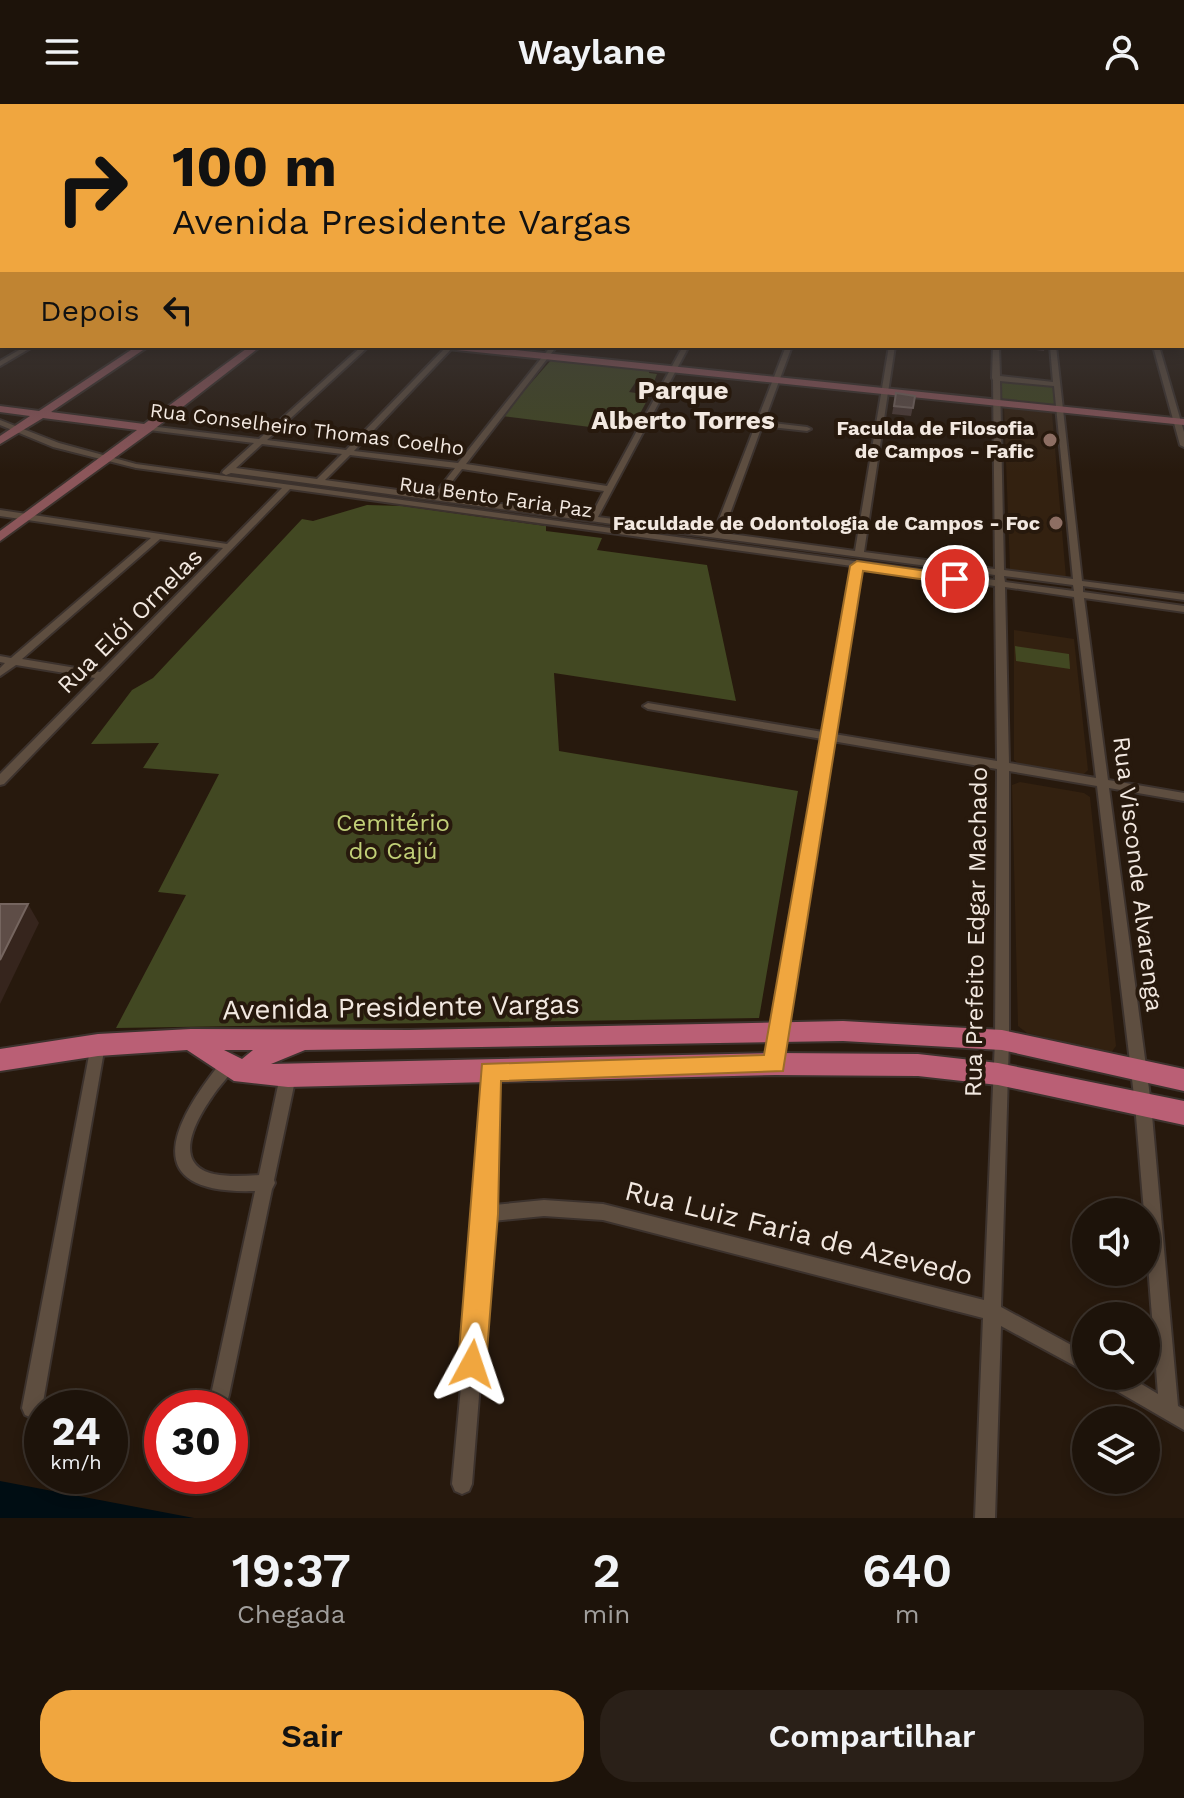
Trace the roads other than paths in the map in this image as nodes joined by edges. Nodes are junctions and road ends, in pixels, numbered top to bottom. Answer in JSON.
{"nodes":[{"id":1,"x":28,"y":348,"type":"edge"},
{"id":2,"x":141,"y":348,"type":"edge"},
{"id":3,"x":253,"y":348,"type":"edge"},
{"id":4,"x":364,"y":348,"type":"edge"},
{"id":5,"x":447,"y":348,"type":"edge"},
{"id":6,"x":468,"y":348,"type":"edge"},
{"id":7,"x":552,"y":348,"type":"edge"},
{"id":8,"x":685,"y":348,"type":"edge"},
{"id":9,"x":788,"y":348,"type":"edge"},
{"id":10,"x":892,"y":348,"type":"edge"},
{"id":11,"x":996,"y":348,"type":"edge"},
{"id":12,"x":1053,"y":348,"type":"edge"},
{"id":13,"x":1157,"y":348,"type":"edge"},
{"id":14,"x":546,"y":356,"type":"junction"},
{"id":15,"x":0,"y":364,"type":"edge"},
{"id":16,"x":673,"y":370,"type":"junction"},
{"id":17,"x":995,"y":378,"type":"junction"},
{"id":18,"x":776,"y":380,"type":"junction"},
{"id":19,"x":1057,"y":384,"type":"junction"},
{"id":20,"x":885,"y":391,"type":"junction"},
{"id":21,"x":995,"y":403,"type":"junction"},
{"id":22,"x":0,"y":409,"type":"edge"},
{"id":23,"x":1061,"y":410,"type":"junction"},
{"id":24,"x":40,"y":414,"type":"junction"},
{"id":25,"x":0,"y":422,"type":"edge"},
{"id":26,"x":1180,"y":422,"type":"edge"},
{"id":27,"x":760,"y":424,"type":"junction"},
{"id":28,"x":149,"y":428,"type":"junction"},
{"id":29,"x":18,"y":429,"type":"junction"},
{"id":30,"x":807,"y":429,"type":"dead end"},
{"id":31,"x":0,"y":441,"type":"edge"},
{"id":32,"x":261,"y":442,"type":"junction"},
{"id":33,"x":1184,"y":445,"type":"edge"},
{"id":34,"x":349,"y":452,"type":"junction"},
{"id":35,"x":106,"y":460,"type":"junction"},
{"id":36,"x":461,"y":466,"type":"junction"},
{"id":37,"x":229,"y":470,"type":"junction"},
{"id":38,"x":221,"y":477,"type":"junction"},
{"id":39,"x":319,"y":482,"type":"junction"},
{"id":40,"x":288,"y":487,"type":"junction"},
{"id":41,"x":609,"y":489,"type":"junction"},
{"id":42,"x":437,"y":496,"type":"junction"},
{"id":43,"x":0,"y":513,"type":"edge"},
{"id":44,"x":26,"y":516,"type":"junction"},
{"id":45,"x":594,"y":517,"type":"junction"},
{"id":46,"x":718,"y":534,"type":"junction"},
{"id":47,"x":158,"y":536,"type":"junction"},
{"id":48,"x":0,"y":537,"type":"edge"},
{"id":49,"x":231,"y":547,"type":"junction"},
{"id":50,"x":858,"y":559,"type":"junction"},
{"id":51,"x":997,"y":579,"type":"junction"},
{"id":52,"x":1079,"y":590,"type":"junction"},
{"id":53,"x":1184,"y":597,"type":"edge"},
{"id":54,"x":1184,"y":609,"type":"edge"},
{"id":55,"x":0,"y":659,"type":"edge"},
{"id":56,"x":14,"y":662,"type":"junction"},
{"id":57,"x":0,"y":673,"type":"edge"},
{"id":58,"x":104,"y":676,"type":"junction"},
{"id":59,"x":648,"y":706,"type":"dead end"},
{"id":60,"x":828,"y":737,"type":"junction"},
{"id":61,"x":1003,"y":767,"type":"junction"},
{"id":62,"x":0,"y":781,"type":"edge"},
{"id":63,"x":1102,"y":783,"type":"junction"},
{"id":64,"x":1184,"y":797,"type":"edge"},
{"id":65,"x":777,"y":1030,"type":"junction"},
{"id":66,"x":191,"y":1039,"type":"junction"},
{"id":67,"x":310,"y":1040,"type":"junction"},
{"id":68,"x":409,"y":1040,"type":"junction"},
{"id":69,"x":1002,"y":1040,"type":"junction"},
{"id":70,"x":98,"y":1045,"type":"junction"},
{"id":71,"x":0,"y":1060,"type":"edge"},
{"id":72,"x":775,"y":1064,"type":"junction"},
{"id":73,"x":235,"y":1070,"type":"junction"},
{"id":74,"x":1140,"y":1070,"type":"junction"},
{"id":75,"x":490,"y":1071,"type":"junction"},
{"id":76,"x":998,"y":1074,"type":"junction"},
{"id":77,"x":288,"y":1076,"type":"junction"},
{"id":78,"x":345,"y":1076,"type":"junction"},
{"id":79,"x":1184,"y":1080,"type":"edge"},
{"id":80,"x":1143,"y":1104,"type":"junction"},
{"id":81,"x":1184,"y":1113,"type":"edge"},
{"id":82,"x":267,"y":1183,"type":"junction"},
{"id":83,"x":485,"y":1214,"type":"junction"},
{"id":84,"x":991,"y":1311,"type":"junction"},
{"id":85,"x":1072,"y":1355,"type":"edge"},
{"id":86,"x":35,"y":1390,"type":"edge"},
{"id":87,"x":221,"y":1390,"type":"edge"},
{"id":88,"x":1134,"y":1390,"type":"edge"},
{"id":89,"x":1176,"y":1414,"type":"edge"},
{"id":90,"x":462,"y":1484,"type":"dead end"},
{"id":91,"x":985,"y":1518,"type":"edge"}],
"edges":[{"from":1,"to":15,"type":"street"},
{"from":2,"to":24,"type":"main road"},
{"from":3,"to":28,"type":"main road"},
{"from":4,"to":32,"type":"street"},
{"from":5,"to":34,"type":"street"},
{"from":6,"to":14,"type":"main road"},
{"from":7,"to":14,"type":"street"},
{"from":8,"to":16,"type":"street"},
{"from":9,"to":18,"type":"street"},
{"from":10,"to":20,"type":"street"},
{"from":11,"to":17,"type":"street","name":"Rua Prefeito Edgar Machado"},
{"from":12,"to":19,"type":"street","name":"Rua Visconde Alvarenga"},
{"from":13,"to":26,"type":"street"},
{"from":14,"to":16,"type":"main road"},
{"from":14,"to":36,"type":"street"},
{"from":16,"to":18,"type":"main road"},
{"from":16,"to":41,"type":"street"},
{"from":17,"to":19,"type":"street"},
{"from":17,"to":21,"type":"street","name":"Rua Prefeito Edgar Machado"},
{"from":18,"to":20,"type":"main road"},
{"from":18,"to":27,"type":"street"},
{"from":19,"to":23,"type":"street","name":"Rua Visconde Alvarenga"},
{"from":20,"to":21,"type":"main road"},
{"from":20,"to":50,"type":"street"},
{"from":21,"to":23,"type":"main road"},
{"from":21,"to":51,"type":"street","name":"Rua Prefeito Edgar Machado"},
{"from":22,"to":24,"type":"main road","name":"Rua Conselheiro Thomas Coelho"},
{"from":23,"to":26,"type":"main road"},
{"from":23,"to":52,"type":"street","name":"Rua Visconde Alvarenga"},
{"from":24,"to":28,"type":"main road","name":"Rua Conselheiro Thomas Coelho"},
{"from":24,"to":29,"type":"main road"},
{"from":25,"to":29,"type":"street","name":"Rua Bento Faria Paz"},
{"from":26,"to":33,"type":"street"},
{"from":27,"to":30,"type":"street"},
{"from":27,"to":46,"type":"street"},
{"from":28,"to":32,"type":"street","name":"Rua Conselheiro Thomas Coelho"},
{"from":28,"to":35,"type":"main road"},
{"from":29,"to":31,"type":"main road"},
{"from":29,"to":35,"type":"street","name":"Rua Bento Faria Paz"},
{"from":32,"to":34,"type":"street","name":"Rua Conselheiro Thomas Coelho"},
{"from":32,"to":37,"type":"street"},
{"from":34,"to":36,"type":"street","name":"Rua Conselheiro Thomas Coelho"},
{"from":34,"to":39,"type":"street"},
{"from":35,"to":38,"type":"street","name":"Rua Bento Faria Paz"},
{"from":35,"to":44,"type":"main road"},
{"from":36,"to":41,"type":"street","name":"Rua Conselheiro Thomas Coelho"},
{"from":36,"to":42,"type":"street"},
{"from":37,"to":38,"type":"street"},
{"from":37,"to":39,"type":"street","name":"Rua Bento Faria Paz"},
{"from":38,"to":40,"type":"street","name":"Rua Bento Faria Paz"},
{"from":39,"to":42,"type":"street","name":"Rua Bento Faria Paz"},
{"from":40,"to":49,"type":"street","name":"Rua Elói Ornelas"},
{"from":40,"to":50,"type":"street","name":"Rua Bento Faria Paz"},
{"from":41,"to":45,"type":"street"},
{"from":42,"to":45,"type":"street","name":"Rua Bento Faria Paz"},
{"from":43,"to":44,"type":"street"},
{"from":44,"to":47,"type":"street"},
{"from":44,"to":48,"type":"main road"},
{"from":45,"to":46,"type":"street","name":"Rua Bento Faria Paz"},
{"from":46,"to":50,"type":"street","name":"Rua Bento Faria Paz"},
{"from":47,"to":49,"type":"street"},
{"from":47,"to":56,"type":"street"},
{"from":49,"to":58,"type":"street","name":"Rua Elói Ornelas"},
{"from":50,"to":51,"type":"street","name":"Rua Bento Faria Paz"},
{"from":50,"to":60,"type":"street"},
{"from":51,"to":52,"type":"street","name":"Rua Bento Faria Paz"},
{"from":51,"to":61,"type":"street","name":"Rua Prefeito Edgar Machado"},
{"from":52,"to":53,"type":"street","name":"Rua Bento Faria Paz"},
{"from":52,"to":54,"type":"street","name":"Rua Bento Faria Paz"},
{"from":52,"to":63,"type":"street","name":"Rua Visconde Alvarenga"},
{"from":55,"to":56,"type":"street"},
{"from":56,"to":57,"type":"street"},
{"from":56,"to":58,"type":"street"},
{"from":58,"to":62,"type":"street","name":"Rua Elói Ornelas"},
{"from":59,"to":60,"type":"street"},
{"from":60,"to":61,"type":"street"},
{"from":60,"to":65,"type":"street"},
{"from":61,"to":63,"type":"street"},
{"from":61,"to":69,"type":"street","name":"Rua Prefeito Edgar Machado"},
{"from":63,"to":64,"type":"street"},
{"from":63,"to":74,"type":"street","name":"Rua Visconde Alvarenga"},
{"from":65,"to":68,"type":"main road","name":"Avenida Presidente Vargas"},
{"from":65,"to":69,"type":"main road","name":"Avenida Presidente Vargas"},
{"from":65,"to":72,"type":"street"},
{"from":66,"to":67,"type":"main road","name":"Avenida Presidente Vargas"},
{"from":66,"to":70,"type":"main road"},
{"from":66,"to":73,"type":"main road","name":"Avenida Presidente Vargas"},
{"from":67,"to":68,"type":"main road","name":"Avenida Presidente Vargas"},
{"from":67,"to":73,"type":"main road"},
{"from":68,"to":78,"type":"main road"},
{"from":69,"to":74,"type":"main road","name":"Avenida Presidente Vargas"},
{"from":69,"to":76,"type":"street","name":"Rua Prefeito Edgar Machado"},
{"from":70,"to":71,"type":"main road"},
{"from":70,"to":86,"type":"street"},
{"from":72,"to":75,"type":"main road"},
{"from":72,"to":76,"type":"main road"},
{"from":73,"to":77,"type":"main road"},
{"from":73,"to":82,"type":"street"},
{"from":74,"to":79,"type":"main road","name":"Avenida Presidente Vargas"},
{"from":74,"to":80,"type":"street","name":"Rua Visconde Alvarenga"},
{"from":75,"to":78,"type":"main road"},
{"from":75,"to":83,"type":"street"},
{"from":76,"to":80,"type":"main road"},
{"from":76,"to":84,"type":"street","name":"Rua Prefeito Edgar Machado"},
{"from":77,"to":78,"type":"main road"},
{"from":77,"to":82,"type":"street"},
{"from":80,"to":81,"type":"main road"},
{"from":80,"to":89,"type":"street","name":"Rua Visconde Alvarenga"},
{"from":82,"to":87,"type":"street"},
{"from":83,"to":84,"type":"street","name":"Rua Luiz Faria de Azevedo"},
{"from":83,"to":90,"type":"street"},
{"from":84,"to":85,"type":"street","name":"Rua Luiz Faria de Azevedo"},
{"from":84,"to":91,"type":"street","name":"Rua Prefeito Edgar Machado"},
{"from":88,"to":89,"type":"street"}]}
